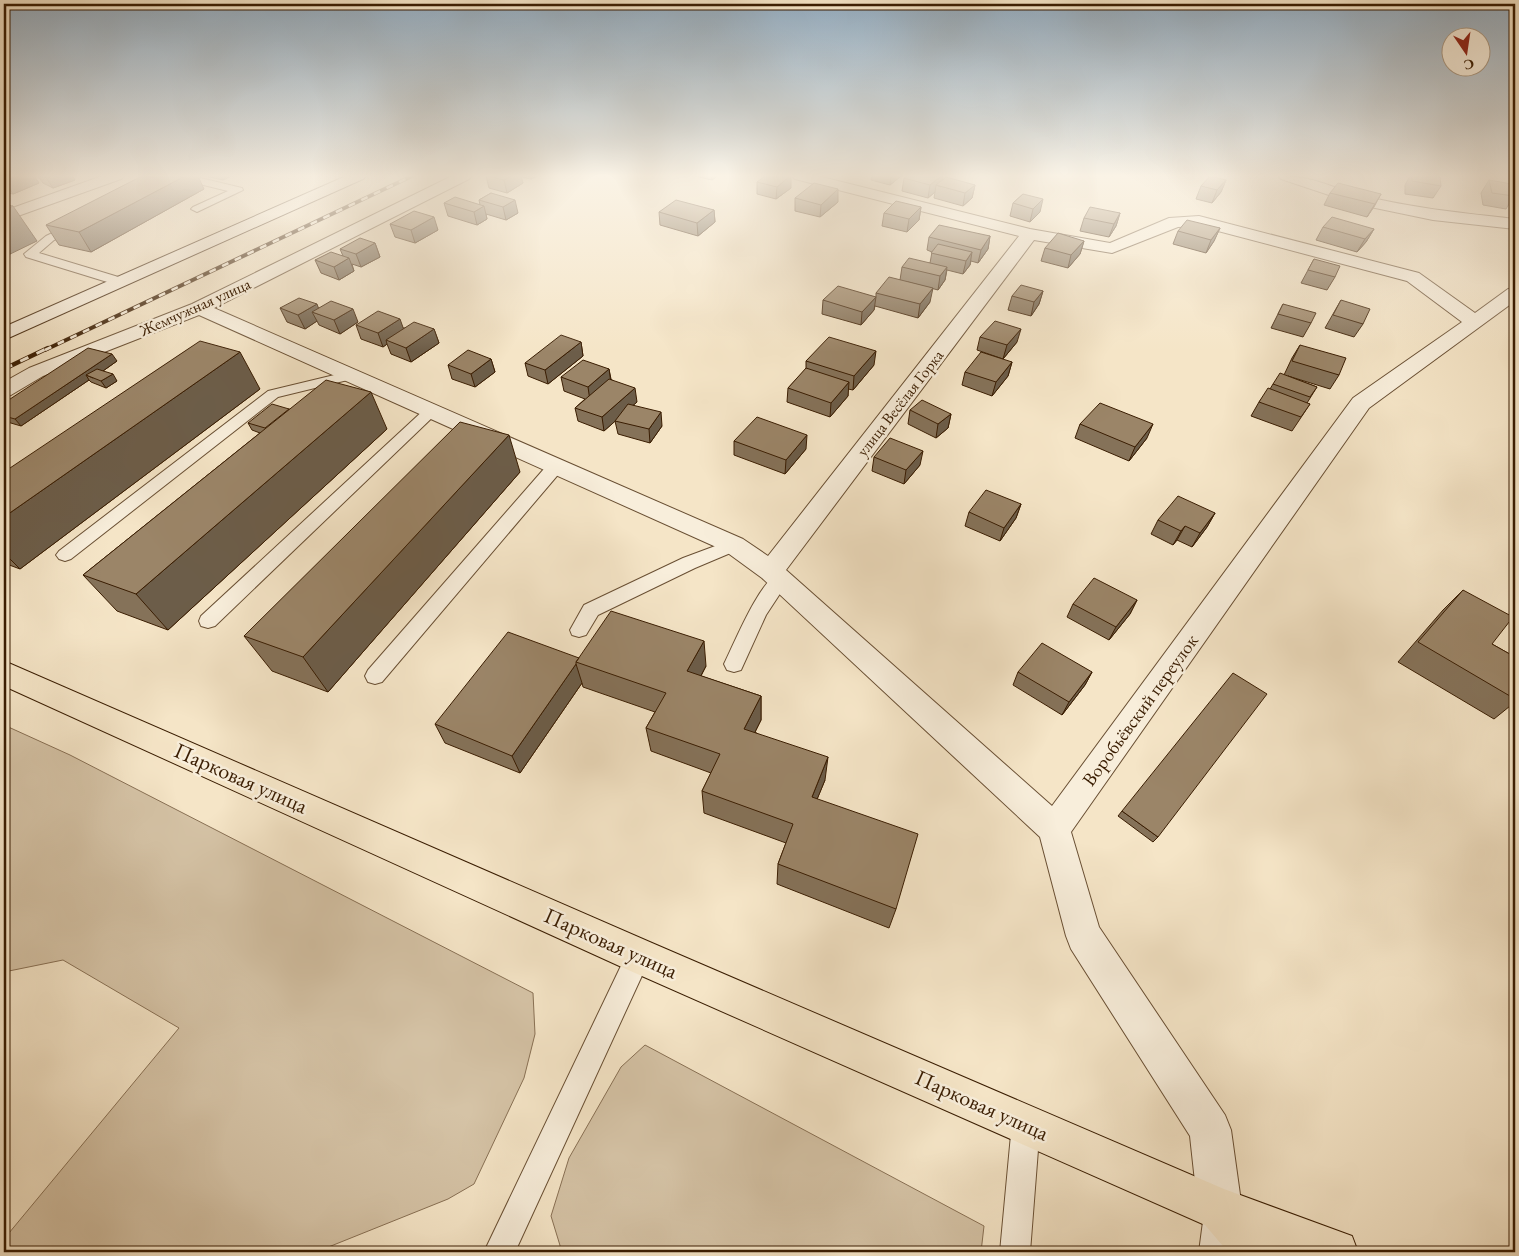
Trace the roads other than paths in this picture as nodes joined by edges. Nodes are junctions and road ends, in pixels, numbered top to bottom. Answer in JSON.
{"nodes":[{"id":1,"x":1030,"y":234,"type":"edge"},
{"id":2,"x":56,"y":235,"type":"edge"},
{"id":3,"x":227,"y":235,"type":"edge"},
{"id":4,"x":347,"y":235,"type":"edge"},
{"id":5,"x":1034,"y":235,"type":"edge"},
{"id":6,"x":1144,"y":235,"type":"edge"},
{"id":7,"x":1251,"y":235,"type":"edge"},
{"id":8,"x":121,"y":282,"type":"junction"},
{"id":9,"x":1515,"y":293,"type":"edge"},
{"id":10,"x":200,"y":308,"type":"junction"},
{"id":11,"x":1474,"y":322,"type":"junction"},
{"id":12,"x":4,"y":334,"type":"edge"},
{"id":13,"x":351,"y":375,"type":"junction"},
{"id":14,"x":4,"y":391,"type":"edge"},
{"id":15,"x":431,"y":411,"type":"junction"},
{"id":16,"x":556,"y":466,"type":"junction"},
{"id":17,"x":734,"y":545,"type":"junction"},
{"id":18,"x":64,"y":555,"type":"dead end"},
{"id":19,"x":775,"y":576,"type":"junction"},
{"id":20,"x":208,"y":621,"type":"dead end"},
{"id":21,"x":579,"y":630,"type":"dead end"},
{"id":22,"x":734,"y":664,"type":"dead end"},
{"id":23,"x":4,"y":673,"type":"edge"},
{"id":24,"x":374,"y":676,"type":"dead end"},
{"id":25,"x":1054,"y":829,"type":"junction"},
{"id":26,"x":639,"y":956,"type":"junction"},
{"id":27,"x":1026,"y":1124,"type":"junction"},
{"id":28,"x":1220,"y":1209,"type":"junction"},
{"id":29,"x":499,"y":1252,"type":"edge"},
{"id":30,"x":1015,"y":1252,"type":"edge"},
{"id":31,"x":1214,"y":1252,"type":"edge"},
{"id":32,"x":1256,"y":1252,"type":"edge"},
{"id":33,"x":1336,"y":1252,"type":"edge"}],
"edges":[{"from":1,"to":19,"type":"street","name":"улица Весёлая Горка"},
{"from":2,"to":8,"type":"lane"},
{"from":3,"to":8,"type":"street"},
{"from":4,"to":10,"type":"street","name":"Жемчужная улица"},
{"from":5,"to":6,"type":"street"},
{"from":7,"to":11,"type":"street"},
{"from":8,"to":12,"type":"street"},
{"from":9,"to":11,"type":"street","name":"Воробьёвский переулок"},
{"from":10,"to":13,"type":"street"},
{"from":10,"to":14,"type":"street","name":"Жемчужная улица"},
{"from":11,"to":25,"type":"street","name":"Воробьёвский переулок"},
{"from":13,"to":15,"type":"street"},
{"from":13,"to":18,"type":"lane"},
{"from":15,"to":16,"type":"street"},
{"from":15,"to":20,"type":"lane"},
{"from":16,"to":17,"type":"street"},
{"from":16,"to":24,"type":"lane"},
{"from":17,"to":19,"type":"street"},
{"from":17,"to":21,"type":"lane"},
{"from":19,"to":22,"type":"lane"},
{"from":19,"to":25,"type":"street"},
{"from":23,"to":26,"type":"main road","name":"Парковая улица"},
{"from":25,"to":28,"type":"street"},
{"from":26,"to":27,"type":"main road","name":"Парковая улица"},
{"from":26,"to":29,"type":"lane"},
{"from":27,"to":28,"type":"main road","name":"Парковая улица"},
{"from":27,"to":30,"type":"lane"},
{"from":28,"to":31,"type":"lane"},
{"from":28,"to":32,"type":"main road"},
{"from":28,"to":33,"type":"main road","name":"Парковая улица"}]}
